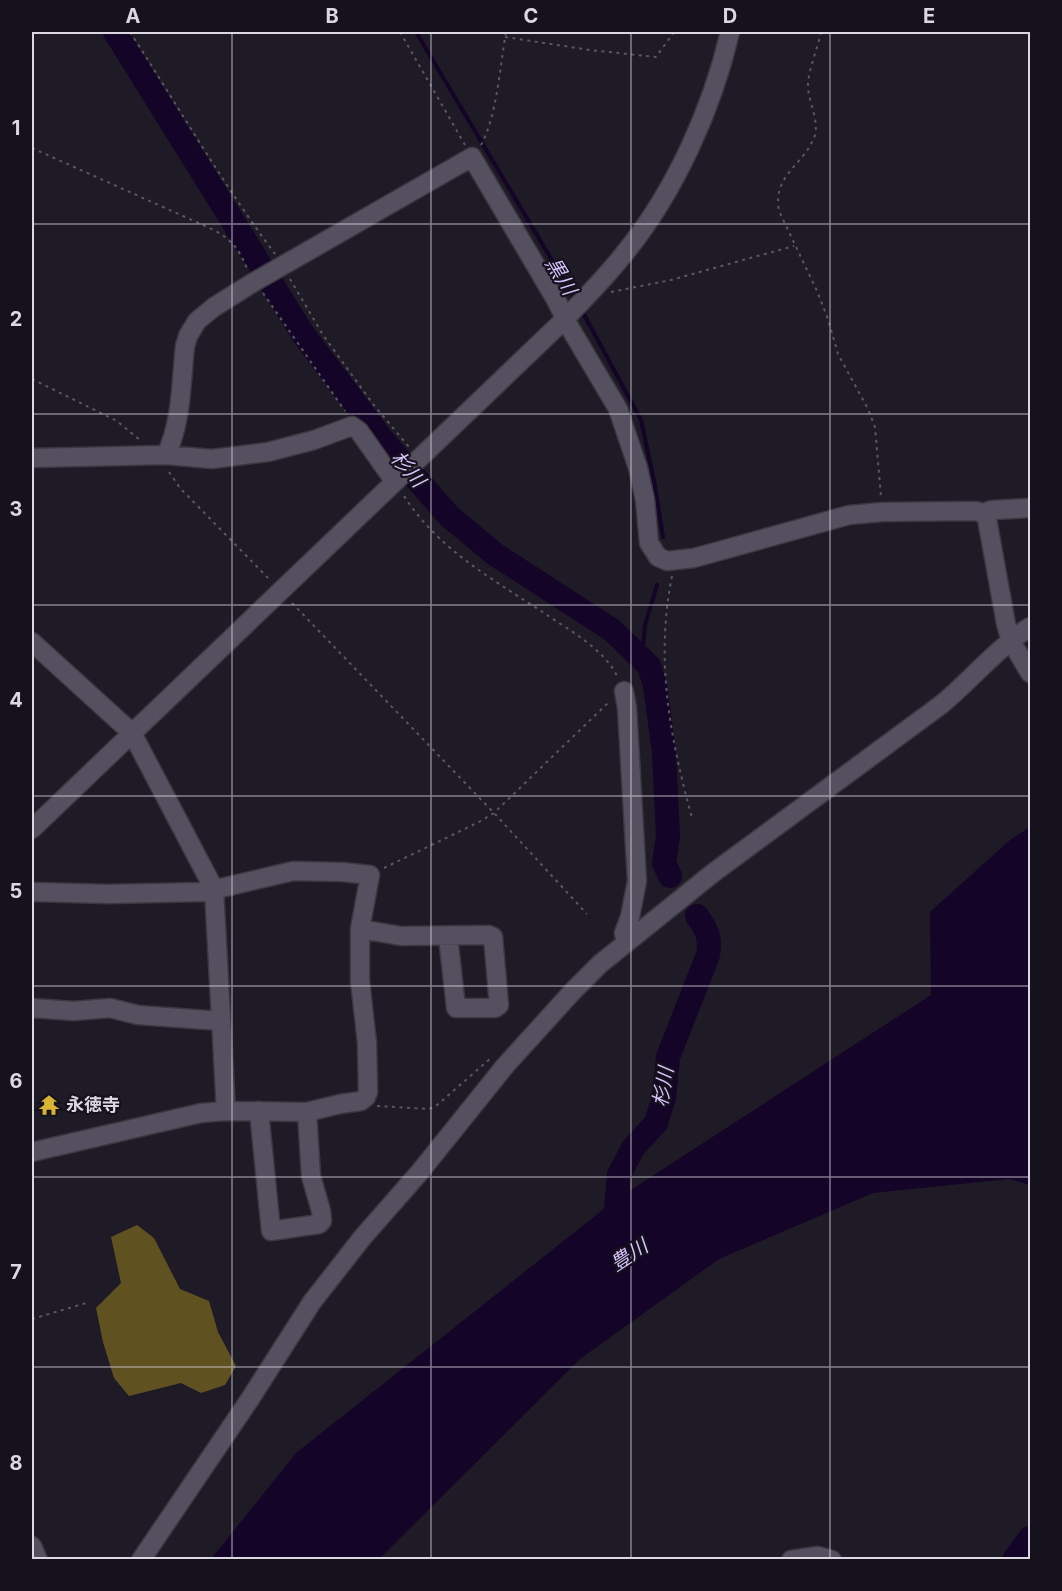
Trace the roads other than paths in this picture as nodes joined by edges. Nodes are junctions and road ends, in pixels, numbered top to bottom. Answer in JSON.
{"nodes":[{"id":1,"x":730,"y":32,"type":"edge"},
{"id":2,"x":568,"y":316,"type":"junction"},
{"id":3,"x":157,"y":455,"type":"junction"},
{"id":4,"x":32,"y":458,"type":"edge"},
{"id":5,"x":398,"y":479,"type":"junction"},
{"id":6,"x":1030,"y":508,"type":"edge"},
{"id":7,"x":983,"y":513,"type":"junction"},
{"id":8,"x":1030,"y":627,"type":"edge"},
{"id":9,"x":32,"y":642,"type":"edge"},
{"id":10,"x":1014,"y":646,"type":"junction"},
{"id":11,"x":1030,"y":673,"type":"edge"},
{"id":12,"x":624,"y":691,"type":"road end"},
{"id":13,"x":132,"y":733,"type":"junction"},
{"id":14,"x":32,"y":829,"type":"edge"},
{"id":15,"x":214,"y":889,"type":"junction"},
{"id":16,"x":32,"y":892,"type":"edge"},
{"id":17,"x":360,"y":929,"type":"junction"},
{"id":18,"x":448,"y":936,"type":"junction"},
{"id":19,"x":626,"y":943,"type":"junction"},
{"id":20,"x":32,"y":1008,"type":"edge"},
{"id":21,"x":221,"y":1021,"type":"junction"},
{"id":22,"x":226,"y":1111,"type":"junction"},
{"id":23,"x":259,"y":1112,"type":"junction"},
{"id":24,"x":307,"y":1112,"type":"junction"},
{"id":25,"x":32,"y":1152,"type":"edge"},
{"id":26,"x":32,"y":1546,"type":"edge"},
{"id":27,"x":141,"y":1559,"type":"edge"},
{"id":28,"x":38,"y":1560,"type":"edge"},
{"id":29,"x":791,"y":1560,"type":"edge"},
{"id":30,"x":832,"y":1560,"type":"edge"}],
"edges":[{"from":1,"to":2,"type":"street"},
{"from":2,"to":3,"type":"street"},
{"from":2,"to":5,"type":"street"},
{"from":2,"to":7,"type":"street"},
{"from":3,"to":4,"type":"street"},
{"from":3,"to":5,"type":"street"},
{"from":5,"to":13,"type":"street"},
{"from":6,"to":7,"type":"street"},
{"from":7,"to":10,"type":"street"},
{"from":8,"to":10,"type":"street"},
{"from":9,"to":13,"type":"street"},
{"from":10,"to":11,"type":"street"},
{"from":10,"to":19,"type":"street"},
{"from":12,"to":19,"type":"street"},
{"from":13,"to":14,"type":"street"},
{"from":13,"to":15,"type":"street"},
{"from":15,"to":16,"type":"street"},
{"from":15,"to":17,"type":"street"},
{"from":15,"to":21,"type":"street"},
{"from":17,"to":18,"type":"street"},
{"from":17,"to":24,"type":"street"},
{"from":18,"to":18,"type":"street"},
{"from":19,"to":27,"type":"street"},
{"from":20,"to":21,"type":"street"},
{"from":21,"to":22,"type":"street"},
{"from":22,"to":23,"type":"street"},
{"from":22,"to":25,"type":"street"},
{"from":23,"to":24,"type":"street"},
{"from":23,"to":24,"type":"street"},
{"from":26,"to":28,"type":"street"},
{"from":29,"to":30,"type":"street"}]}
